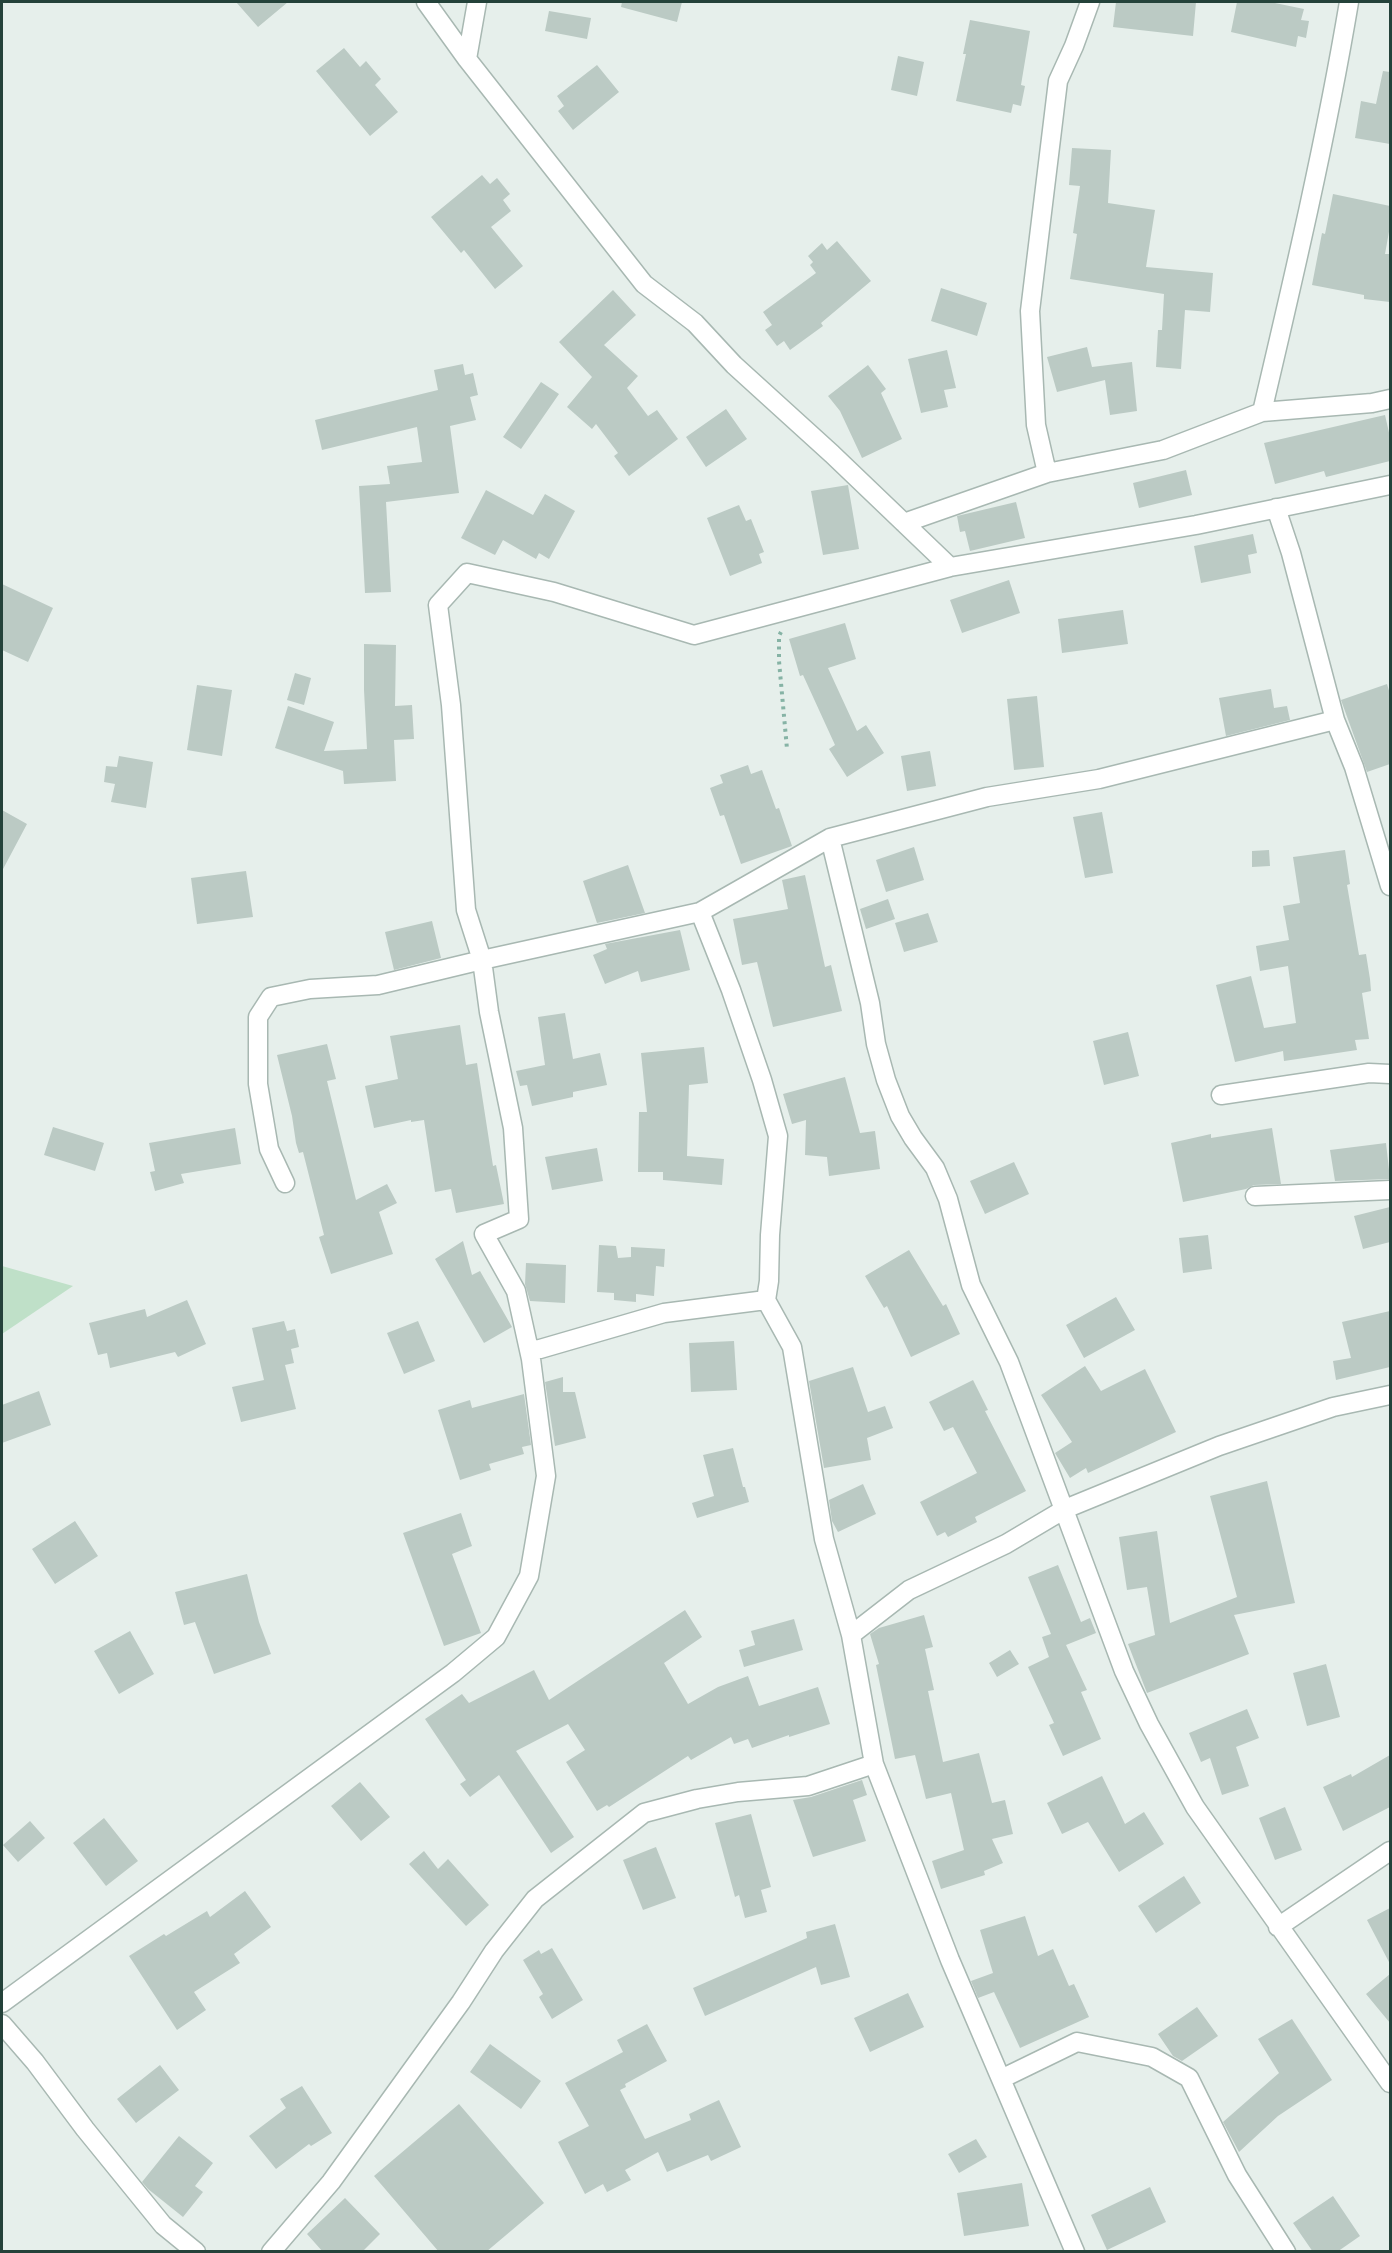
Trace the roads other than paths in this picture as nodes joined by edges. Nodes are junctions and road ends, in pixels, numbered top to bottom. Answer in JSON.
{"nodes":[{"id":1,"x":426,"y":2,"type":"edge"},
{"id":2,"x":477,"y":2,"type":"edge"},
{"id":3,"x":1090,"y":2,"type":"edge"},
{"id":4,"x":1349,"y":2,"type":"edge"},
{"id":5,"x":467,"y":59,"type":"junction"},
{"id":6,"x":1390,"y":399,"type":"edge"},
{"id":7,"x":1262,"y":411,"type":"junction"},
{"id":8,"x":1047,"y":473,"type":"junction"},
{"id":9,"x":1390,"y":485,"type":"edge"},
{"id":10,"x":1276,"y":508,"type":"junction"},
{"id":11,"x":904,"y":523,"type":"junction"},
{"id":12,"x":950,"y":567,"type":"junction"},
{"id":13,"x":1335,"y":720,"type":"junction"},
{"id":14,"x":830,"y":838,"type":"junction"},
{"id":15,"x":1390,"y":886,"type":"edge"},
{"id":16,"x":700,"y":912,"type":"junction"},
{"id":17,"x":482,"y":960,"type":"junction"},
{"id":18,"x":1390,"y":1074,"type":"edge"},
{"id":19,"x":1221,"y":1095,"type":"dead end"},
{"id":20,"x":285,"y":1183,"type":"dead end"},
{"id":21,"x":1390,"y":1190,"type":"edge"},
{"id":22,"x":1255,"y":1196,"type":"dead end"},
{"id":23,"x":766,"y":1300,"type":"junction"},
{"id":24,"x":529,"y":1350,"type":"junction"},
{"id":25,"x":1390,"y":1395,"type":"edge"},
{"id":26,"x":1065,"y":1509,"type":"junction"},
{"id":27,"x":851,"y":1635,"type":"junction"},
{"id":28,"x":874,"y":1764,"type":"junction"},
{"id":29,"x":1390,"y":1851,"type":"edge"},
{"id":30,"x":1278,"y":1927,"type":"junction"},
{"id":31,"x":2,"y":2003,"type":"edge"},
{"id":32,"x":2,"y":2024,"type":"edge"},
{"id":33,"x":1001,"y":2079,"type":"junction"},
{"id":34,"x":1390,"y":2083,"type":"edge"},
{"id":35,"x":196,"y":2252,"type":"edge"},
{"id":36,"x":271,"y":2252,"type":"edge"},
{"id":37,"x":1075,"y":2252,"type":"edge"},
{"id":38,"x":1286,"y":2252,"type":"edge"}],
"edges":[{"from":1,"to":5,"type":"street"},
{"from":2,"to":5,"type":"street"},
{"from":3,"to":8,"type":"street"},
{"from":4,"to":7,"type":"street"},
{"from":5,"to":11,"type":"street"},
{"from":6,"to":7,"type":"street"},
{"from":7,"to":8,"type":"street"},
{"from":8,"to":11,"type":"street"},
{"from":9,"to":10,"type":"street"},
{"from":10,"to":12,"type":"street"},
{"from":10,"to":13,"type":"street"},
{"from":11,"to":12,"type":"street"},
{"from":12,"to":17,"type":"street"},
{"from":13,"to":14,"type":"street"},
{"from":13,"to":15,"type":"street"},
{"from":14,"to":16,"type":"street"},
{"from":14,"to":26,"type":"street"},
{"from":16,"to":17,"type":"street"},
{"from":16,"to":23,"type":"street"},
{"from":17,"to":20,"type":"street"},
{"from":17,"to":24,"type":"street"},
{"from":18,"to":19,"type":"street"},
{"from":21,"to":22,"type":"street"},
{"from":23,"to":24,"type":"street"},
{"from":23,"to":27,"type":"street"},
{"from":24,"to":31,"type":"street"},
{"from":25,"to":26,"type":"street"},
{"from":26,"to":27,"type":"street"},
{"from":26,"to":30,"type":"street"},
{"from":27,"to":28,"type":"street"},
{"from":28,"to":33,"type":"street"},
{"from":28,"to":36,"type":"street"},
{"from":29,"to":30,"type":"street"},
{"from":30,"to":34,"type":"street"},
{"from":32,"to":35,"type":"street"},
{"from":33,"to":37,"type":"street"},
{"from":33,"to":38,"type":"street"}]}
